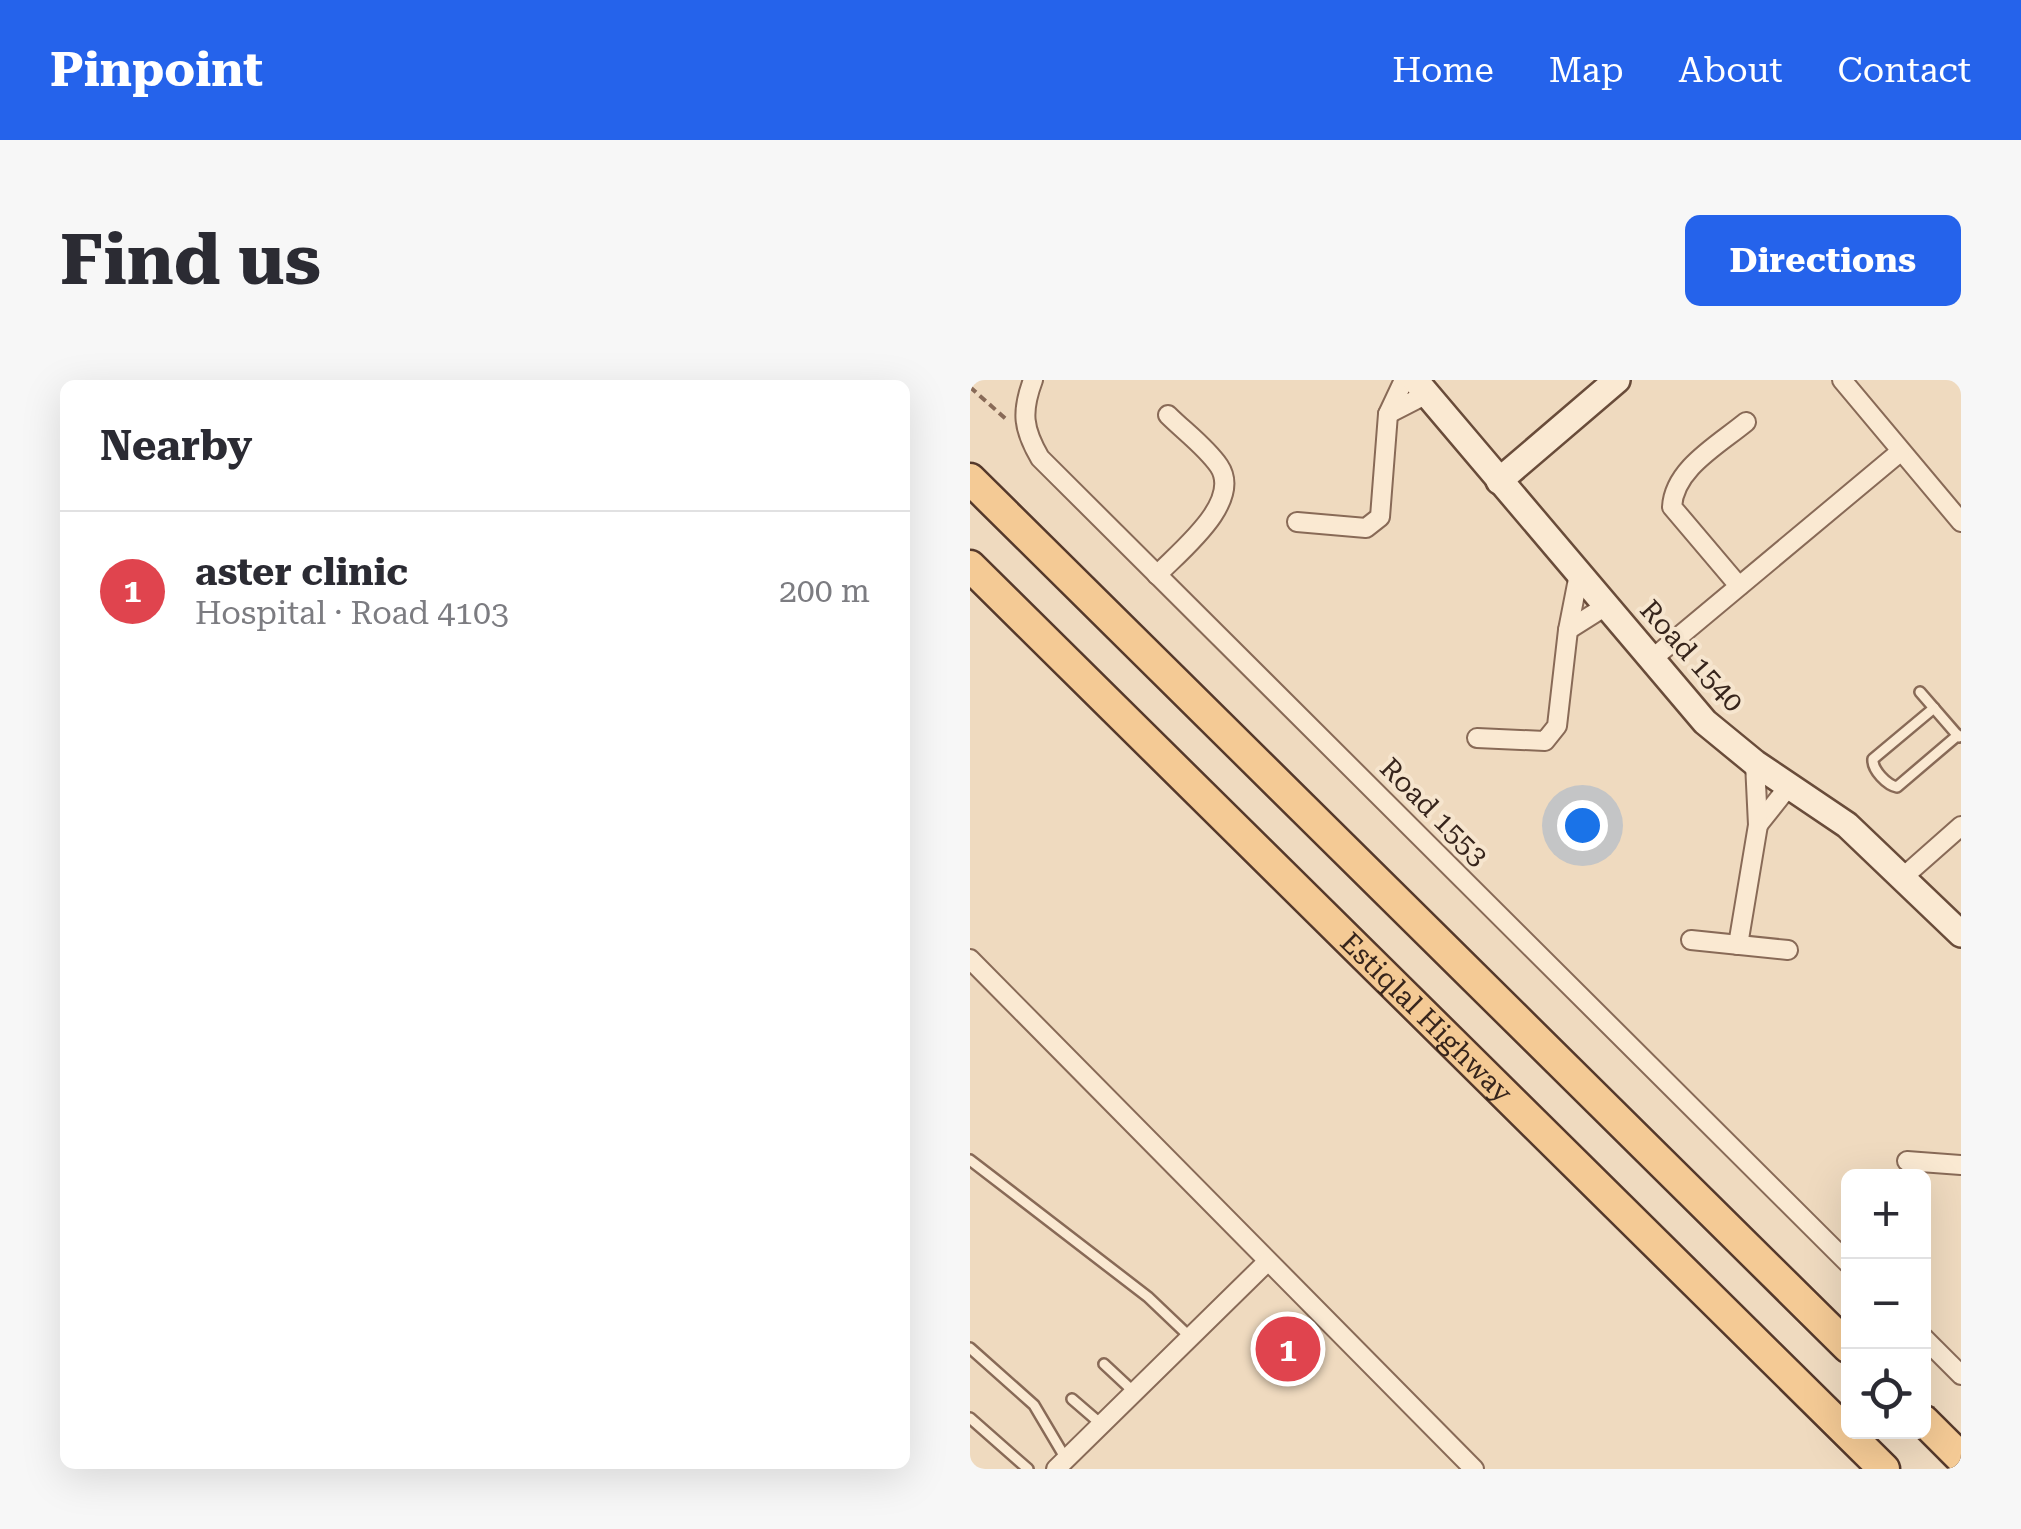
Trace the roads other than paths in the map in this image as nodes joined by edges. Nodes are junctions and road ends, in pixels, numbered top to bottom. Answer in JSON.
{"nodes":[{"id":1,"x":1033,"y":380,"type":"edge"},
{"id":2,"x":1404,"y":380,"type":"edge"},
{"id":3,"x":1617,"y":380,"type":"edge"},
{"id":4,"x":1842,"y":380,"type":"edge"},
{"id":5,"x":1421,"y":387,"type":"edge"},
{"id":6,"x":1388,"y":414,"type":"junction"},
{"id":7,"x":1168,"y":415,"type":"dead end"},
{"id":8,"x":1746,"y":422,"type":"dead end"},
{"id":9,"x":1900,"y":452,"type":"junction"},
{"id":10,"x":970,"y":478,"type":"edge"},
{"id":11,"x":1498,"y":480,"type":"junction"},
{"id":12,"x":1297,"y":522,"type":"dead end"},
{"id":13,"x":1961,"y":522,"type":"edge"},
{"id":14,"x":970,"y":566,"type":"edge"},
{"id":15,"x":1579,"y":574,"type":"junction"},
{"id":16,"x":1157,"y":575,"type":"junction"},
{"id":17,"x":1739,"y":586,"type":"junction"},
{"id":18,"x":1606,"y":606,"type":"junction"},
{"id":19,"x":1568,"y":630,"type":"junction"},
{"id":20,"x":1652,"y":660,"type":"junction"},
{"id":21,"x":1920,"y":692,"type":"dead end"},
{"id":22,"x":1934,"y":708,"type":"junction"},
{"id":23,"x":1959,"y":737,"type":"edge"},
{"id":24,"x":1477,"y":738,"type":"dead end"},
{"id":25,"x":1754,"y":762,"type":"junction"},
{"id":26,"x":1789,"y":786,"type":"junction"},
{"id":27,"x":1758,"y":824,"type":"junction"},
{"id":28,"x":1961,"y":826,"type":"edge"},
{"id":29,"x":1901,"y":880,"type":"junction"},
{"id":30,"x":1961,"y":934,"type":"edge"},
{"id":31,"x":1690,"y":940,"type":"dead end"},
{"id":32,"x":1738,"y":945,"type":"junction"},
{"id":33,"x":1788,"y":950,"type":"dead end"},
{"id":34,"x":970,"y":959,"type":"edge"},
{"id":35,"x":970,"y":1160,"type":"edge"},
{"id":36,"x":1906,"y":1161,"type":"dead end"},
{"id":37,"x":1961,"y":1164,"type":"edge"},
{"id":38,"x":1844,"y":1259,"type":"edge"},
{"id":39,"x":1266,"y":1262,"type":"junction"},
{"id":40,"x":1190,"y":1337,"type":"junction"},
{"id":41,"x":1841,"y":1340,"type":"edge"},
{"id":42,"x":1931,"y":1345,"type":"edge"},
{"id":43,"x":970,"y":1348,"type":"edge"},
{"id":44,"x":1104,"y":1364,"type":"dead end"},
{"id":45,"x":1961,"y":1375,"type":"edge"},
{"id":46,"x":1134,"y":1392,"type":"junction"},
{"id":47,"x":1072,"y":1399,"type":"dead end"},
{"id":48,"x":970,"y":1418,"type":"edge"},
{"id":49,"x":1101,"y":1424,"type":"junction"},
{"id":50,"x":1931,"y":1428,"type":"edge"},
{"id":51,"x":1961,"y":1458,"type":"edge"},
{"id":52,"x":1061,"y":1464,"type":"edge"},
{"id":53,"x":1028,"y":1469,"type":"edge"},
{"id":54,"x":1474,"y":1469,"type":"edge"},
{"id":55,"x":1884,"y":1469,"type":"edge"}],
"edges":[{"from":1,"to":16,"type":"street","name":"Road 1553"},
{"from":2,"to":6,"type":"street"},
{"from":3,"to":11,"type":"street"},
{"from":4,"to":9,"type":"street"},
{"from":5,"to":6,"type":"street"},
{"from":5,"to":11,"type":"street","name":"Road 1540"},
{"from":6,"to":12,"type":"street"},
{"from":7,"to":16,"type":"street"},
{"from":8,"to":17,"type":"street"},
{"from":9,"to":13,"type":"street"},
{"from":9,"to":17,"type":"street"},
{"from":10,"to":41,"type":"main road"},
{"from":11,"to":15,"type":"street","name":"Road 1540"},
{"from":14,"to":55,"type":"main road","name":"Estiqlal Highway"},
{"from":15,"to":18,"type":"street","name":"Road 1540"},
{"from":15,"to":19,"type":"street"},
{"from":16,"to":38,"type":"street","name":"Road 1553"},
{"from":17,"to":20,"type":"street"},
{"from":18,"to":19,"type":"street"},
{"from":18,"to":20,"type":"street","name":"Road 1540"},
{"from":19,"to":24,"type":"street"},
{"from":20,"to":25,"type":"street","name":"Road 1540"},
{"from":21,"to":22,"type":"lane"},
{"from":22,"to":23,"type":"lane"},
{"from":22,"to":23,"type":"lane"},
{"from":25,"to":26,"type":"street","name":"Road 1540"},
{"from":25,"to":27,"type":"street"},
{"from":26,"to":27,"type":"street"},
{"from":26,"to":29,"type":"street","name":"Road 1540"},
{"from":27,"to":32,"type":"street"},
{"from":28,"to":29,"type":"street"},
{"from":29,"to":30,"type":"street","name":"Road 1540"},
{"from":31,"to":32,"type":"street"},
{"from":32,"to":33,"type":"street"},
{"from":34,"to":39,"type":"street"},
{"from":35,"to":40,"type":"lane"},
{"from":36,"to":37,"type":"street"},
{"from":39,"to":40,"type":"street"},
{"from":39,"to":54,"type":"street"},
{"from":40,"to":46,"type":"street"},
{"from":42,"to":45,"type":"street"},
{"from":43,"to":52,"type":"lane"},
{"from":44,"to":46,"type":"lane"},
{"from":46,"to":49,"type":"street"},
{"from":47,"to":49,"type":"lane"},
{"from":48,"to":53,"type":"lane"},
{"from":49,"to":52,"type":"street"},
{"from":50,"to":51,"type":"main road"}]}
